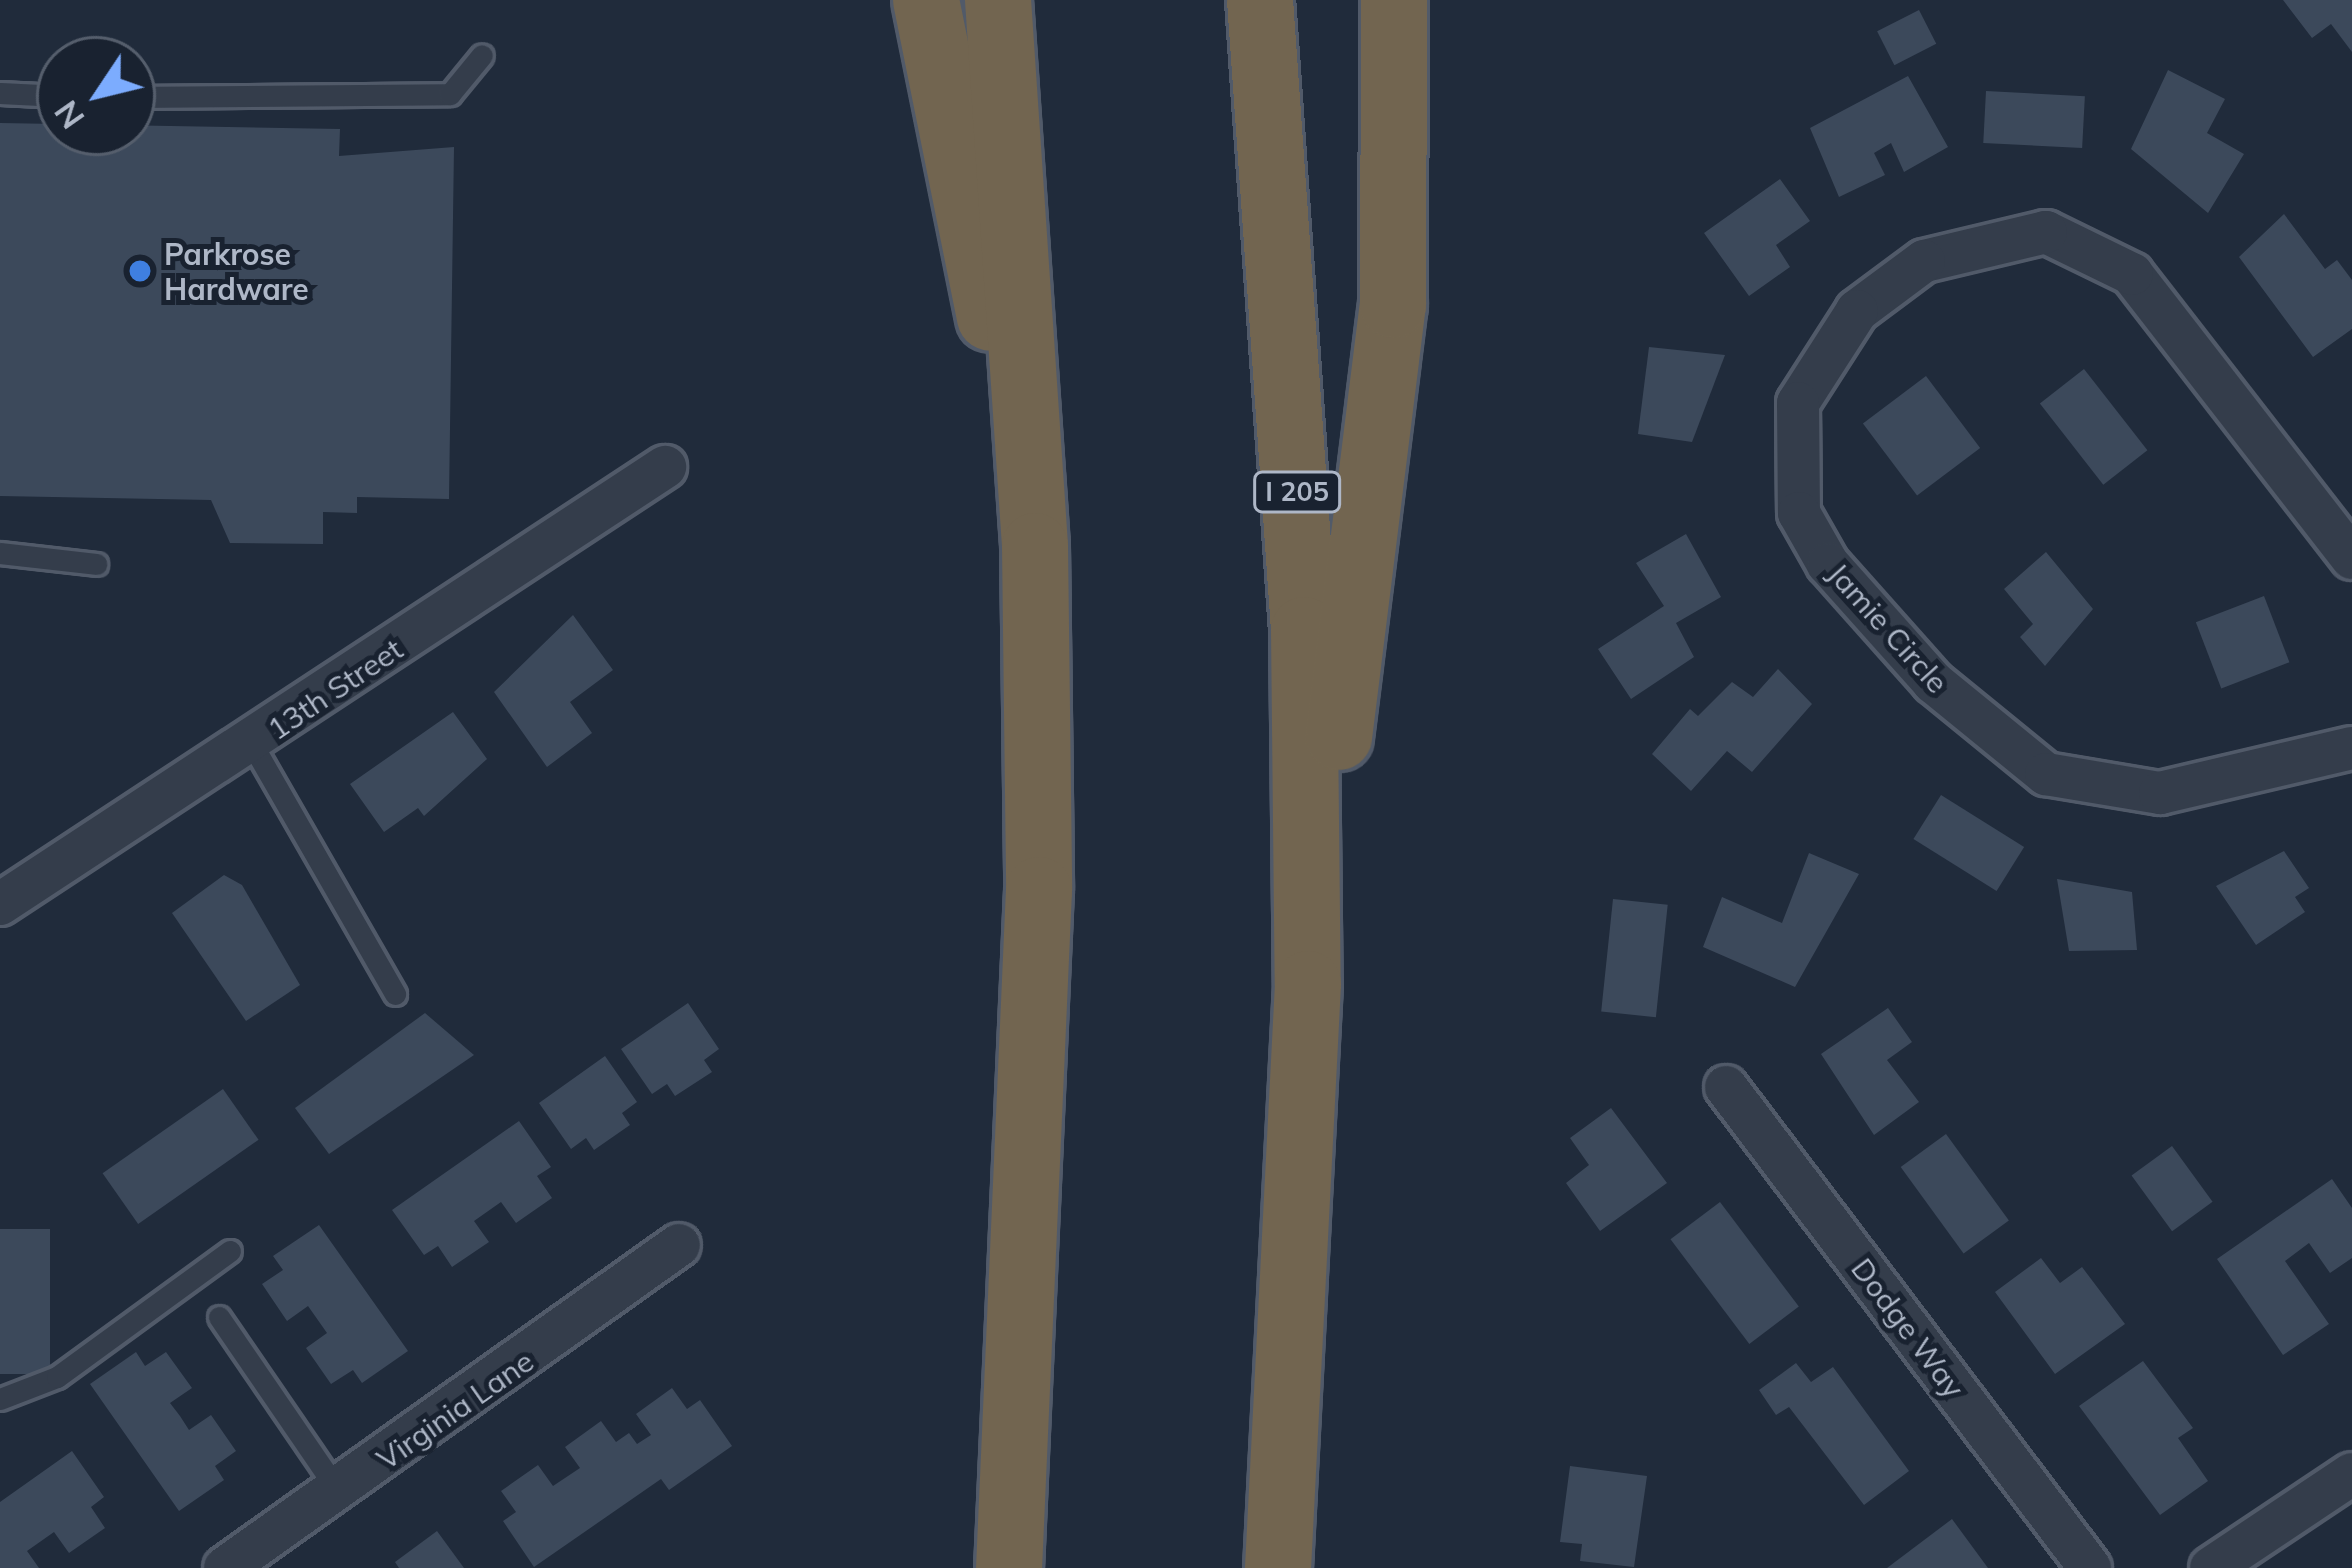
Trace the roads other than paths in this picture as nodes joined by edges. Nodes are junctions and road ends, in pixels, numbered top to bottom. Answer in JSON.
{"nodes":[{"id":1,"x":926,"y":0,"type":"edge"},
{"id":2,"x":998,"y":0,"type":"edge"},
{"id":3,"x":1260,"y":0,"type":"edge"},
{"id":4,"x":1394,"y":0,"type":"edge"},
{"id":5,"x":482,"y":55,"type":"dead end"},
{"id":6,"x":0,"y":93,"type":"edge"},
{"id":7,"x":36,"y":95,"type":"edge"},
{"id":8,"x":156,"y":98,"type":"edge"},
{"id":9,"x":665,"y":466,"type":"dead end"},
{"id":10,"x":1036,"y":546,"type":"junction"},
{"id":11,"x":0,"y":553,"type":"edge"},
{"id":12,"x":2352,"y":558,"type":"edge"},
{"id":13,"x":96,"y":564,"type":"dead end"},
{"id":14,"x":253,"y":744,"type":"junction"},
{"id":15,"x":2352,"y":748,"type":"edge"},
{"id":16,"x":0,"y":904,"type":"edge"},
{"id":17,"x":1307,"y":984,"type":"junction"},
{"id":18,"x":395,"y":994,"type":"dead end"},
{"id":19,"x":1726,"y":1087,"type":"dead end"},
{"id":20,"x":679,"y":1245,"type":"dead end"},
{"id":21,"x":230,"y":1251,"type":"dead end"},
{"id":22,"x":219,"y":1317,"type":"dead end"},
{"id":23,"x":0,"y":1399,"type":"edge"},
{"id":24,"x":2352,"y":1474,"type":"edge"},
{"id":25,"x":338,"y":1491,"type":"junction"},
{"id":26,"x":225,"y":1568,"type":"edge"},
{"id":27,"x":1009,"y":1568,"type":"edge"},
{"id":28,"x":1278,"y":1568,"type":"edge"},
{"id":29,"x":2090,"y":1568,"type":"edge"},
{"id":30,"x":2211,"y":1568,"type":"edge"}],
"edges":[{"from":1,"to":10,"type":"highway"},
{"from":2,"to":10,"type":"highway"},
{"from":3,"to":17,"type":"highway","number":"I 205"},
{"from":4,"to":17,"type":"highway"},
{"from":5,"to":8,"type":"lane"},
{"from":6,"to":7,"type":"lane"},
{"from":9,"to":14,"type":"street","name":"13th Street"},
{"from":10,"to":27,"type":"highway"},
{"from":11,"to":13,"type":"lane"},
{"from":12,"to":15,"type":"street","name":"Jamie Circle"},
{"from":14,"to":16,"type":"street","name":"13th Street"},
{"from":14,"to":18,"type":"lane"},
{"from":17,"to":28,"type":"highway","number":"I 205"},
{"from":19,"to":29,"type":"street","name":"Dodge Way"},
{"from":20,"to":25,"type":"street","name":"Virginia Lane"},
{"from":21,"to":23,"type":"lane"},
{"from":22,"to":25,"type":"lane"},
{"from":24,"to":30,"type":"street"},
{"from":25,"to":26,"type":"street","name":"Virginia Lane"}]}
